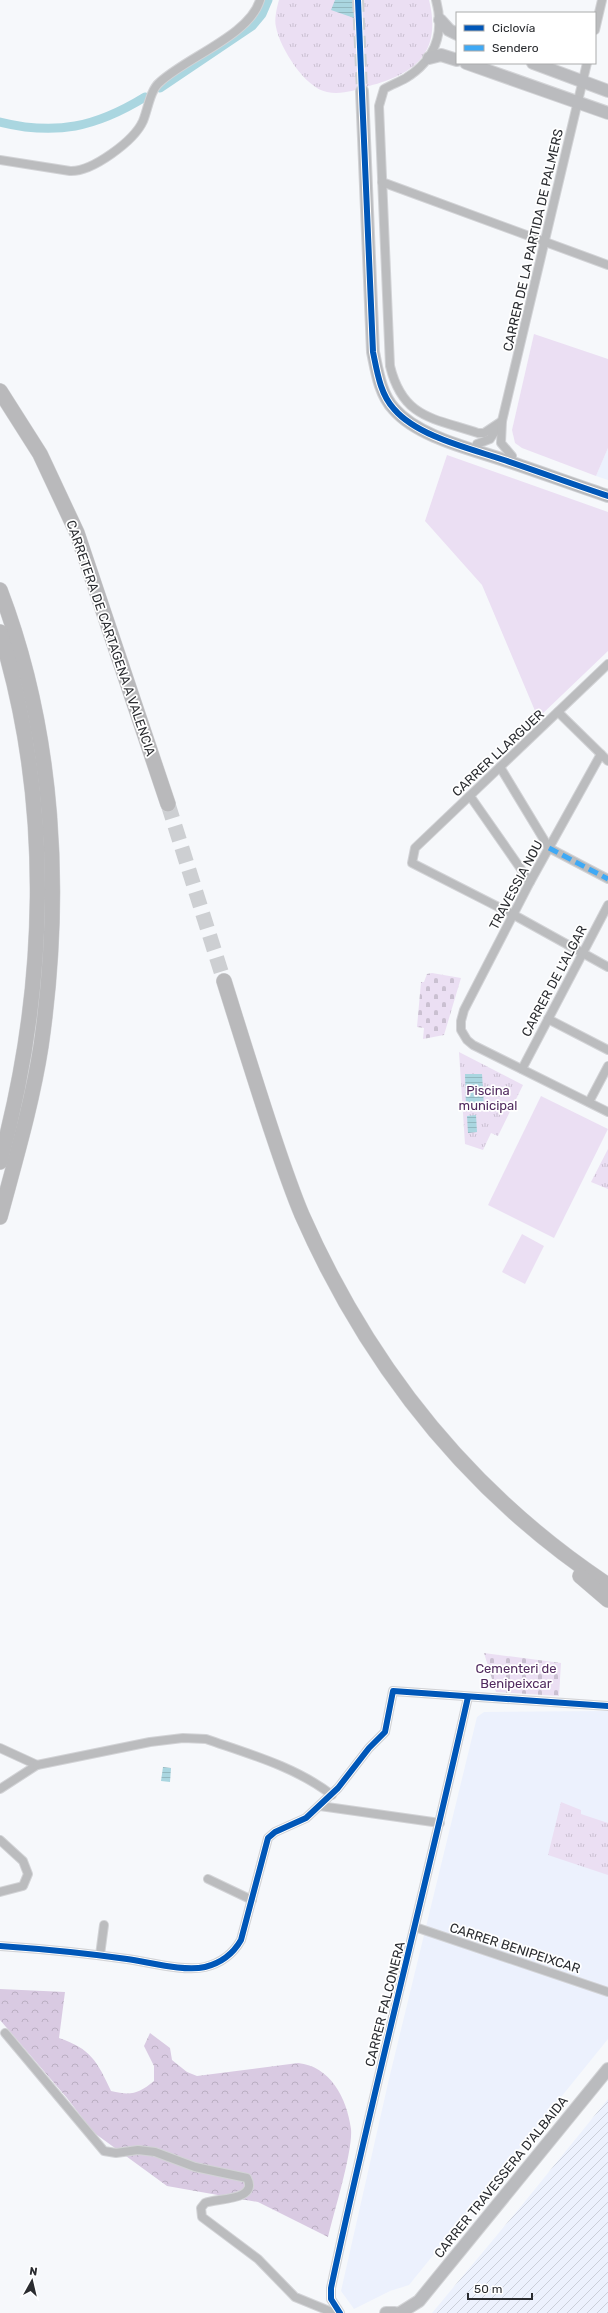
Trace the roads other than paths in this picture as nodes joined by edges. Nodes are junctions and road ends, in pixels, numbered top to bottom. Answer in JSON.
{"nodes":[{"id":1,"x":260,"y":0,"type":"edge"},
{"id":2,"x":436,"y":0,"type":"edge"},
{"id":3,"x":602,"y":0,"type":"edge"},
{"id":4,"x":440,"y":20,"type":"junction"},
{"id":5,"x":596,"y":26,"type":"edge"},
{"id":6,"x":456,"y":34,"type":"edge"},
{"id":7,"x":429,"y":58,"type":"junction"},
{"id":8,"x":456,"y":60,"type":"edge"},
{"id":9,"x":469,"y":64,"type":"edge"},
{"id":10,"x":536,"y":64,"type":"edge"},
{"id":11,"x":587,"y":64,"type":"edge"},
{"id":12,"x":583,"y":82,"type":"junction"},
{"id":13,"x":608,"y":91,"type":"edge"},
{"id":14,"x":578,"y":103,"type":"junction"},
{"id":15,"x":608,"y":114,"type":"edge"},
{"id":16,"x":0,"y":160,"type":"edge"},
{"id":17,"x":382,"y":182,"type":"junction"},
{"id":18,"x":546,"y":243,"type":"junction"},
{"id":19,"x":608,"y":265,"type":"edge"},
{"id":20,"x":0,"y":391,"type":"edge"},
{"id":21,"x":502,"y":422,"type":"junction"},
{"id":22,"x":477,"y":444,"type":"junction"},
{"id":23,"x":512,"y":456,"type":"junction"},
{"id":24,"x":608,"y":490,"type":"edge"},
{"id":25,"x":608,"y":496,"type":"edge"},
{"id":26,"x":0,"y":590,"type":"edge"},
{"id":27,"x":0,"y":632,"type":"edge"},
{"id":28,"x":608,"y":664,"type":"edge"},
{"id":29,"x":558,"y":712,"type":"junction"},
{"id":30,"x":601,"y":754,"type":"junction"},
{"id":31,"x":608,"y":761,"type":"edge"},
{"id":32,"x":500,"y":767,"type":"junction"},
{"id":33,"x":470,"y":796,"type":"junction"},
{"id":34,"x":168,"y":804,"type":"tunnel mouth"},
{"id":35,"x":549,"y":848,"type":"junction"},
{"id":36,"x":608,"y":879,"type":"edge"},
{"id":37,"x":530,"y":882,"type":"junction"},
{"id":38,"x":608,"y":905,"type":"edge"},
{"id":39,"x":514,"y":915,"type":"junction"},
{"id":40,"x":582,"y":953,"type":"junction"},
{"id":41,"x":608,"y":967,"type":"edge"},
{"id":42,"x":224,"y":981,"type":"tunnel mouth"},
{"id":43,"x":548,"y":1018,"type":"junction"},
{"id":44,"x":608,"y":1050,"type":"edge"},
{"id":45,"x":608,"y":1066,"type":"edge"},
{"id":46,"x":522,"y":1069,"type":"junction"},
{"id":47,"x":589,"y":1102,"type":"junction"},
{"id":48,"x":608,"y":1112,"type":"edge"},
{"id":49,"x":0,"y":1162,"type":"edge"},
{"id":50,"x":0,"y":1217,"type":"edge"},
{"id":51,"x":524,"y":1522,"type":"junction"},
{"id":52,"x":539,"y":1536,"type":"junction"},
{"id":53,"x":608,"y":1578,"type":"edge"},
{"id":54,"x":608,"y":1585,"type":"edge"},
{"id":55,"x":608,"y":1600,"type":"edge"},
{"id":56,"x":468,"y":1697,"type":"junction"},
{"id":57,"x":608,"y":1706,"type":"edge"},
{"id":58,"x":0,"y":1748,"type":"edge"},
{"id":59,"x":37,"y":1765,"type":"junction"},
{"id":60,"x":0,"y":1789,"type":"edge"},
{"id":61,"x":332,"y":1795,"type":"junction"},
{"id":62,"x":320,"y":1806,"type":"junction"},
{"id":63,"x":440,"y":1823,"type":"junction"},
{"id":64,"x":0,"y":1840,"type":"edge"},
{"id":65,"x":208,"y":1879,"type":"dead end"},
{"id":66,"x":0,"y":1892,"type":"edge"},
{"id":67,"x":252,"y":1900,"type":"junction"},
{"id":68,"x":104,"y":1925,"type":"dead end"},
{"id":69,"x":415,"y":1928,"type":"junction"},
{"id":70,"x":0,"y":1946,"type":"edge"},
{"id":71,"x":100,"y":1955,"type":"junction"},
{"id":72,"x":608,"y":1992,"type":"edge"},
{"id":73,"x":5,"y":2033,"type":"dead end"},
{"id":74,"x":608,"y":2069,"type":"edge"},
{"id":75,"x":416,"y":2308,"type":"edge"},
{"id":76,"x":334,"y":2313,"type":"edge"},
{"id":77,"x":340,"y":2313,"type":"edge"},
{"id":78,"x":386,"y":2313,"type":"edge"},
{"id":79,"x":395,"y":2313,"type":"edge"},
{"id":80,"x":400,"y":2313,"type":"edge"}],
"edges":[{"from":1,"to":16,"type":"street"},
{"from":2,"to":4,"type":"street"},
{"from":3,"to":5,"type":"street"},
{"from":4,"to":6,"type":"street"},
{"from":4,"to":7,"type":"street"},
{"from":7,"to":8,"type":"street"},
{"from":7,"to":17,"type":"street"},
{"from":9,"to":14,"type":"street"},
{"from":10,"to":12,"type":"street"},
{"from":11,"to":12,"type":"street","name":"CARRER DE LA PARTIDA DE PALMERS"},
{"from":12,"to":13,"type":"street"},
{"from":12,"to":14,"type":"street","name":"CARRER DE LA PARTIDA DE PALMERS"},
{"from":14,"to":15,"type":"street"},
{"from":14,"to":18,"type":"street","name":"CARRER DE LA PARTIDA DE PALMERS"},
{"from":17,"to":18,"type":"street"},
{"from":17,"to":21,"type":"street"},
{"from":18,"to":19,"type":"street"},
{"from":18,"to":21,"type":"street","name":"CARRER DE LA PARTIDA DE PALMERS"},
{"from":20,"to":34,"type":"highway","name":"CARRETERA DE CARTAGENA A VALENCIA"},
{"from":21,"to":22,"type":"street","name":"CARRER DE LA PARTIDA DE PALMERS"},
{"from":21,"to":23,"type":"street","name":"CARRER DE LA PARTIDA DE PALMERS"},
{"from":22,"to":23,"type":"street"},
{"from":22,"to":25,"type":"street"},
{"from":23,"to":24,"type":"street"},
{"from":26,"to":50,"type":"highway"},
{"from":27,"to":49,"type":"highway"},
{"from":28,"to":29,"type":"street","name":"CARRER LLARGUER"},
{"from":29,"to":30,"type":"street"},
{"from":29,"to":32,"type":"street","name":"CARRER LLARGUER"},
{"from":30,"to":31,"type":"street"},
{"from":30,"to":35,"type":"street","name":"TRAVESSIA NOU"},
{"from":32,"to":33,"type":"street","name":"CARRER LLARGUER"},
{"from":32,"to":35,"type":"street"},
{"from":33,"to":37,"type":"street"},
{"from":33,"to":39,"type":"street","name":"CARRER LLARGUER"},
{"from":35,"to":36,"type":"street"},
{"from":35,"to":37,"type":"street","name":"TRAVESSIA NOU"},
{"from":37,"to":39,"type":"street","name":"TRAVESSIA NOU"},
{"from":38,"to":40,"type":"street","name":"CARRER DE L'ALGAR"},
{"from":39,"to":40,"type":"street"},
{"from":39,"to":46,"type":"street","name":"TRAVESSIA NOU"},
{"from":40,"to":41,"type":"street"},
{"from":40,"to":43,"type":"street","name":"CARRER DE L'ALGAR"},
{"from":42,"to":51,"type":"highway"},
{"from":43,"to":44,"type":"street"},
{"from":43,"to":46,"type":"street","name":"CARRER DE L'ALGAR"},
{"from":45,"to":47,"type":"street"},
{"from":46,"to":47,"type":"street"},
{"from":47,"to":48,"type":"street"},
{"from":51,"to":52,"type":"highway"},
{"from":51,"to":55,"type":"highway"},
{"from":52,"to":53,"type":"highway"},
{"from":52,"to":54,"type":"highway"},
{"from":56,"to":57,"type":"street"},
{"from":56,"to":61,"type":"street"},
{"from":56,"to":63,"type":"street","name":"CARRER FALCONERA"},
{"from":58,"to":59,"type":"street"},
{"from":59,"to":60,"type":"street"},
{"from":59,"to":61,"type":"street"},
{"from":61,"to":62,"type":"street"},
{"from":62,"to":63,"type":"street"},
{"from":62,"to":67,"type":"street"},
{"from":63,"to":69,"type":"street","name":"CARRER FALCONERA"},
{"from":64,"to":66,"type":"street"},
{"from":65,"to":67,"type":"street"},
{"from":67,"to":71,"type":"street"},
{"from":68,"to":71,"type":"street"},
{"from":69,"to":72,"type":"street","name":"CARRER BENIPEIXCAR"},
{"from":69,"to":77,"type":"street","name":"CARRER FALCONERA"},
{"from":70,"to":71,"type":"street"},
{"from":73,"to":76,"type":"street"},
{"from":74,"to":75,"type":"street","name":"CARRER TRAVESSERA D'ALBAIDA"},
{"from":75,"to":80,"type":"street","name":"CARRER TRAVESSERA D'ALBAIDA"},
{"from":78,"to":79,"type":"street"}]}
